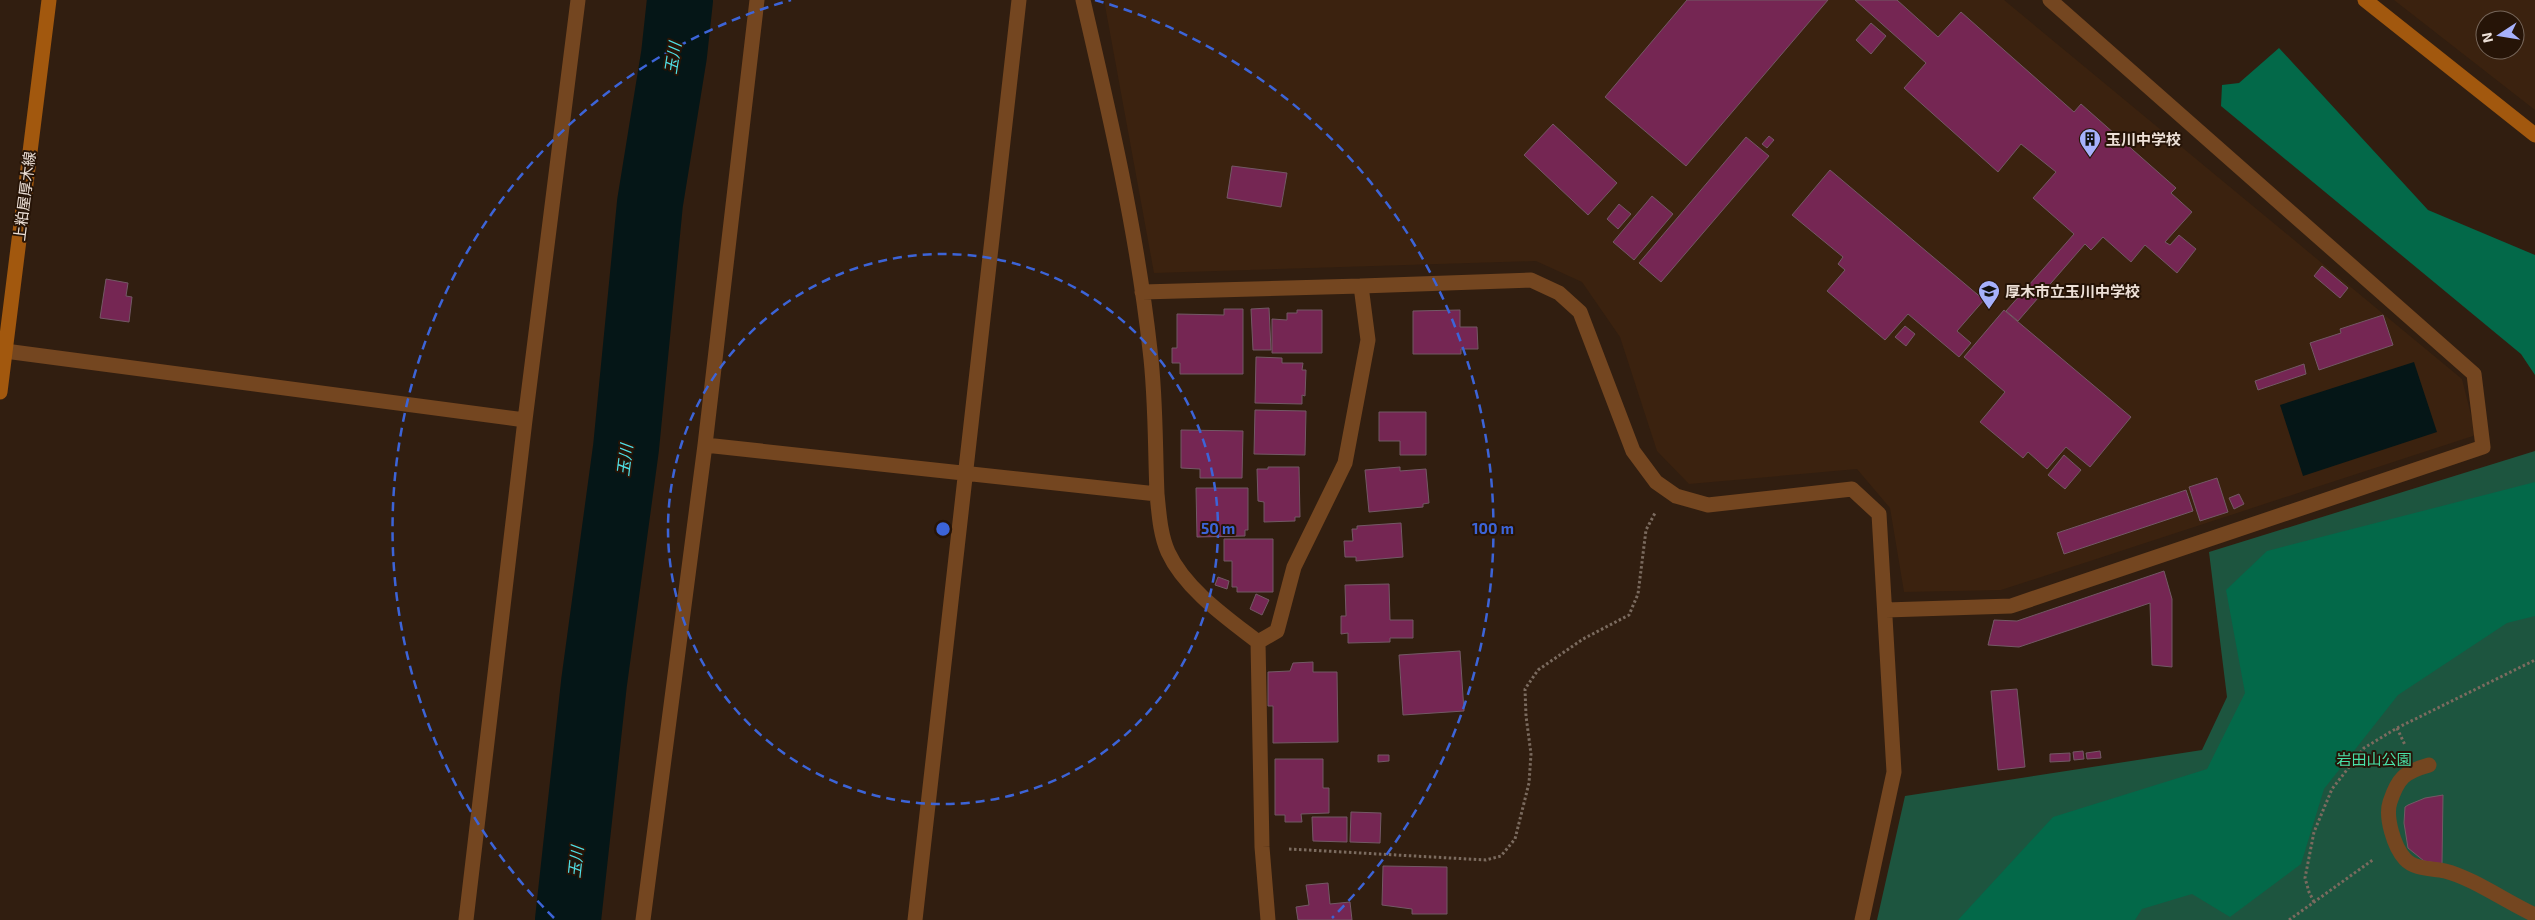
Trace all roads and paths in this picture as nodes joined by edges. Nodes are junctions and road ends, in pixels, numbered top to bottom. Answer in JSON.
{"nodes":[{"id":1,"x":49,"y":0,"type":"edge"},
{"id":2,"x":578,"y":0,"type":"edge"},
{"id":3,"x":757,"y":0,"type":"edge"},
{"id":4,"x":1019,"y":0,"type":"edge"},
{"id":5,"x":1083,"y":0,"type":"edge"},
{"id":6,"x":2050,"y":0,"type":"edge"},
{"id":7,"x":2365,"y":0,"type":"edge"},
{"id":8,"x":2535,"y":135,"type":"edge"},
{"id":9,"x":1361,"y":286,"type":"junction"},
{"id":10,"x":1142,"y":292,"type":"junction"},
{"id":11,"x":5,"y":351,"type":"junction"},
{"id":12,"x":0,"y":392,"type":"edge"},
{"id":13,"x":524,"y":420,"type":"junction"},
{"id":14,"x":705,"y":445,"type":"junction"},
{"id":15,"x":966,"y":475,"type":"junction"},
{"id":16,"x":1666,"y":490,"type":"junction"},
{"id":17,"x":1156,"y":494,"type":"junction"},
{"id":18,"x":1886,"y":610,"type":"junction"},
{"id":19,"x":1258,"y":642,"type":"junction"},
{"id":20,"x":2429,"y":765,"type":"dead end"},
{"id":21,"x":2396,"y":844,"type":"junction"},
{"id":22,"x":1262,"y":848,"type":"junction"},
{"id":23,"x":2535,"y":915,"type":"edge"},
{"id":24,"x":466,"y":920,"type":"edge"},
{"id":25,"x":643,"y":920,"type":"edge"},
{"id":26,"x":915,"y":920,"type":"edge"},
{"id":27,"x":1268,"y":920,"type":"edge"},
{"id":28,"x":1862,"y":920,"type":"edge"},
{"id":29,"x":2289,"y":920,"type":"edge"}],
"edges":[{"from":1,"to":11,"type":"main road","name":"上粕屋厚木線"},
{"from":2,"to":13,"type":"street"},
{"from":3,"to":14,"type":"street"},
{"from":4,"to":15,"type":"street"},
{"from":5,"to":10,"type":"street"},
{"from":6,"to":18,"type":"street"},
{"from":7,"to":8,"type":"main road"},
{"from":9,"to":10,"type":"street"},
{"from":9,"to":16,"type":"street"},
{"from":9,"to":19,"type":"street"},
{"from":10,"to":17,"type":"street"},
{"from":11,"to":12,"type":"main road","name":"上粕屋厚木線"},
{"from":11,"to":13,"type":"street"},
{"from":13,"to":24,"type":"street"},
{"from":14,"to":15,"type":"street"},
{"from":14,"to":25,"type":"street"},
{"from":15,"to":17,"type":"street"},
{"from":15,"to":26,"type":"street"},
{"from":16,"to":18,"type":"street"},
{"from":16,"to":22,"type":"path"},
{"from":17,"to":19,"type":"street"},
{"from":18,"to":28,"type":"street"},
{"from":19,"to":22,"type":"street"},
{"from":20,"to":21,"type":"street"},
{"from":21,"to":23,"type":"street"},
{"from":21,"to":29,"type":"path"},
{"from":22,"to":27,"type":"street"}]}
